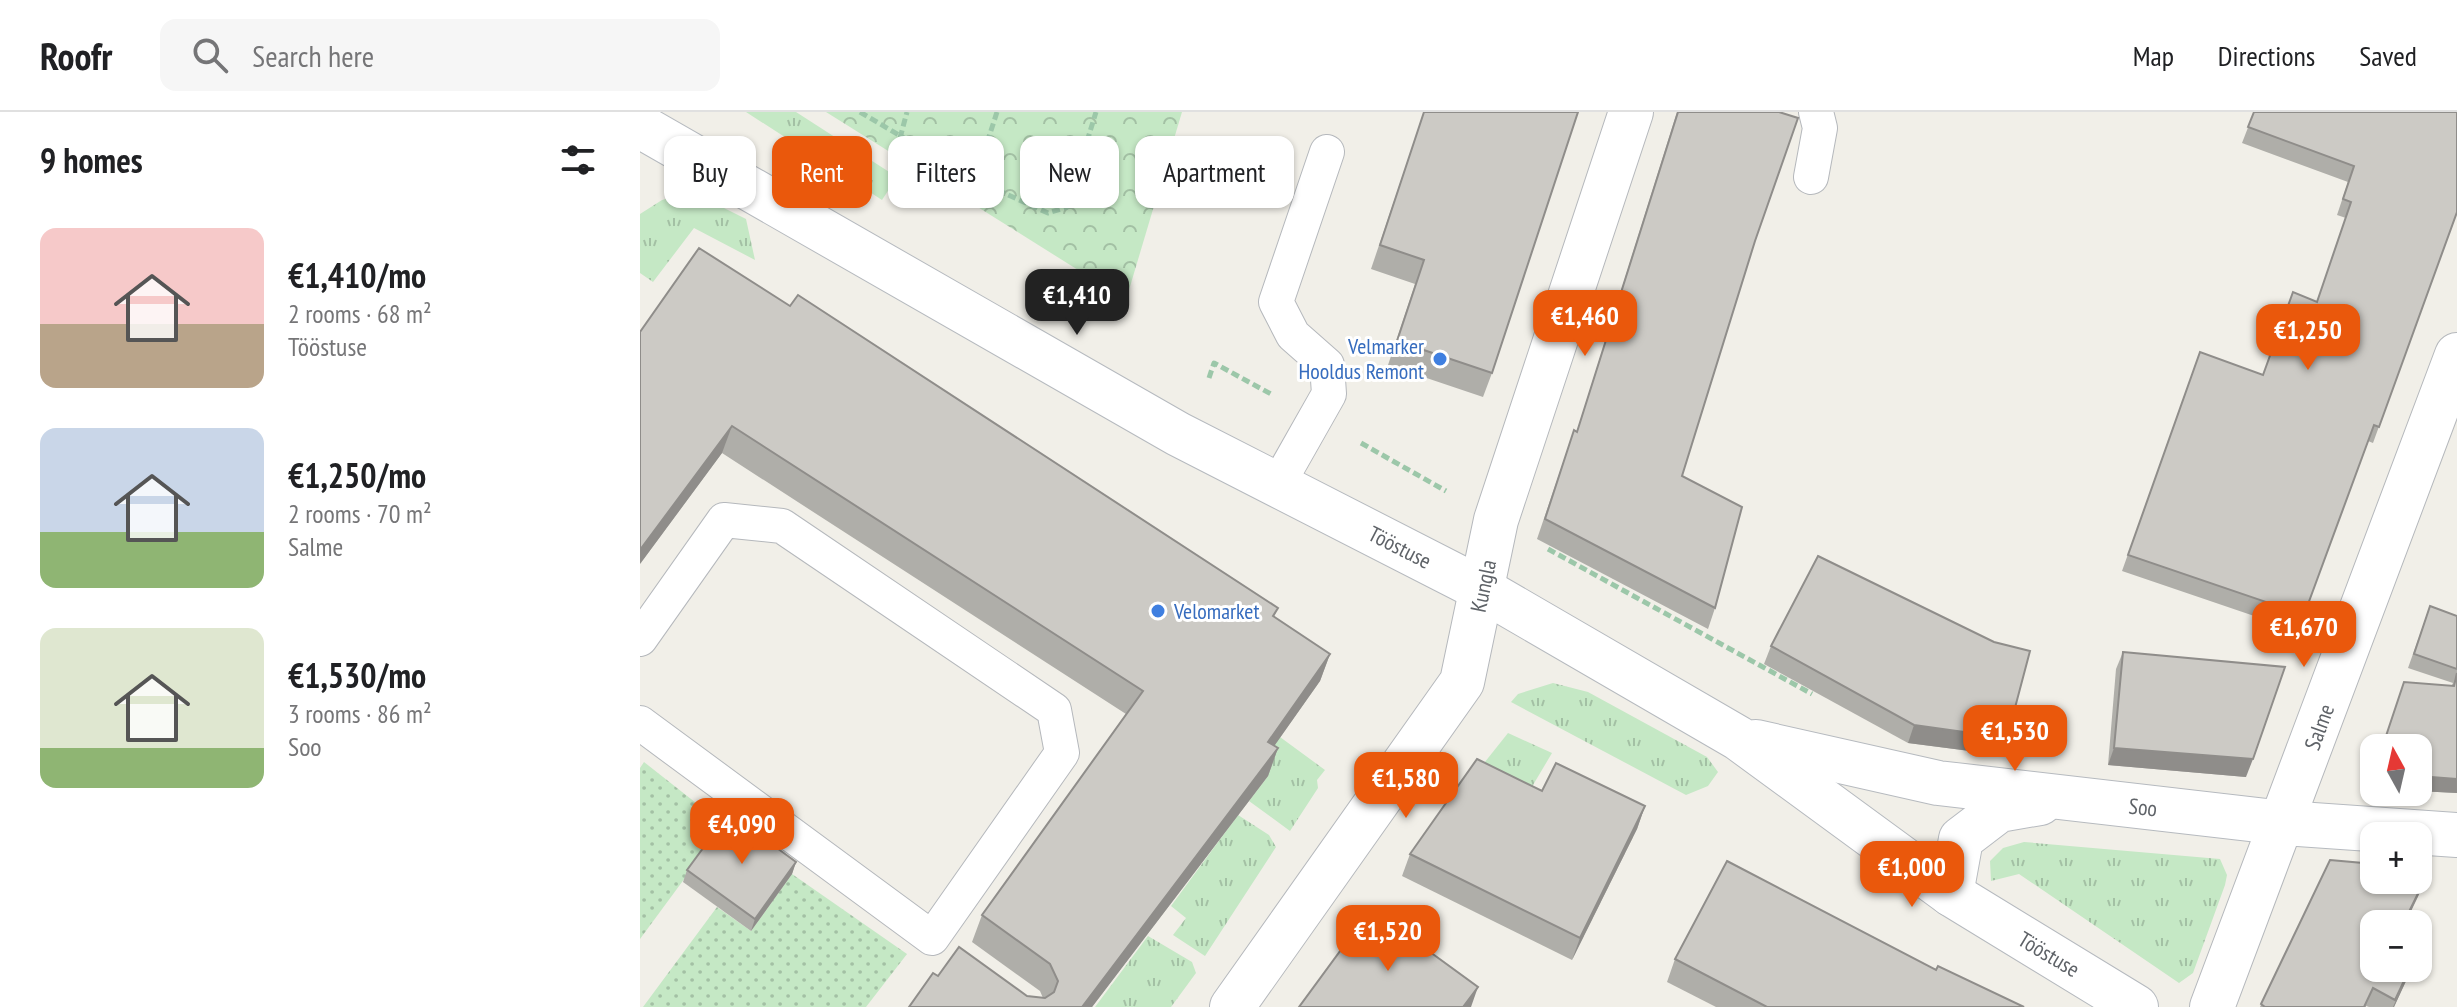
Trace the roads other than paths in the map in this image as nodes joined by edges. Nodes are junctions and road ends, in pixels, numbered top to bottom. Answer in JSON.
{"nodes":[{"id":1,"x":1631,"y":112,"type":"edge"},
{"id":2,"x":1816,"y":112,"type":"edge"},
{"id":3,"x":642,"y":131,"type":"edge"},
{"id":4,"x":1327,"y":152,"type":"dead end"},
{"id":5,"x":1811,"y":177,"type":"dead end"},
{"id":6,"x":2457,"y":355,"type":"edge"},
{"id":7,"x":1278,"y":484,"type":"junction"},
{"id":8,"x":1483,"y":590,"type":"junction"},
{"id":9,"x":640,"y":639,"type":"edge"},
{"id":10,"x":640,"y":723,"type":"edge"},
{"id":11,"x":1738,"y":738,"type":"junction"},
{"id":12,"x":2066,"y":799,"type":"junction"},
{"id":13,"x":2284,"y":823,"type":"junction"},
{"id":14,"x":2457,"y":835,"type":"edge"},
{"id":15,"x":1951,"y":894,"type":"junction"},
{"id":16,"x":1232,"y":1007,"type":"edge"},
{"id":17,"x":2136,"y":1007,"type":"edge"},
{"id":18,"x":2212,"y":1007,"type":"edge"}],
"edges":[{"from":1,"to":8,"type":"street","name":"Kungla"},
{"from":2,"to":5,"type":"lane"},
{"from":3,"to":7,"type":"street","name":"Tööstuse"},
{"from":4,"to":7,"type":"lane"},
{"from":6,"to":13,"type":"street","name":"Salme"},
{"from":7,"to":8,"type":"street","name":"Tööstuse"},
{"from":8,"to":11,"type":"street","name":"Tööstuse"},
{"from":8,"to":16,"type":"street","name":"Kungla"},
{"from":9,"to":10,"type":"lane"},
{"from":11,"to":12,"type":"street","name":"Soo"},
{"from":11,"to":15,"type":"street","name":"Tööstuse"},
{"from":12,"to":13,"type":"street","name":"Soo"},
{"from":12,"to":15,"type":"street"},
{"from":13,"to":14,"type":"street","name":"Soo"},
{"from":13,"to":18,"type":"street","name":"Salme"},
{"from":15,"to":17,"type":"street","name":"Tööstuse"}]}
